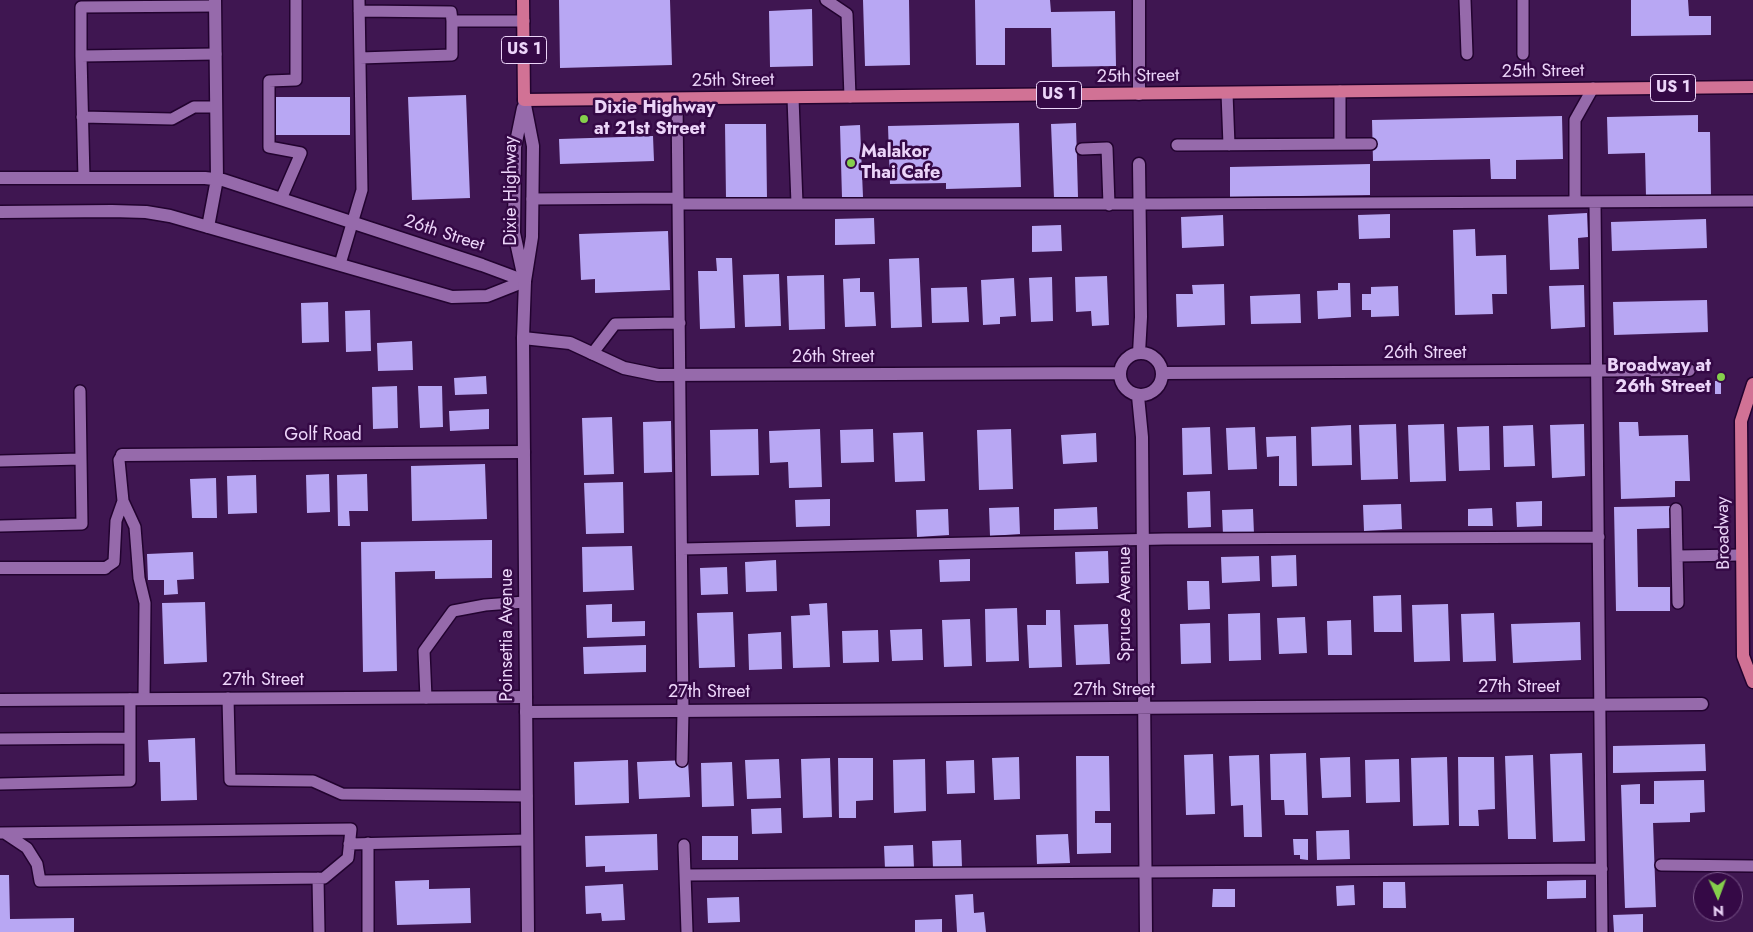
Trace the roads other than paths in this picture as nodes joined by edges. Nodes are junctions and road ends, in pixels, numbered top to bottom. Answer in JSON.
{"nodes":[{"id":1,"x":296,"y":0,"type":"edge"},
{"id":2,"x":523,"y":0,"type":"edge"},
{"id":3,"x":826,"y":0,"type":"edge"},
{"id":4,"x":1139,"y":0,"type":"edge"},
{"id":5,"x":1465,"y":0,"type":"edge"},
{"id":6,"x":1523,"y":0,"type":"edge"},
{"id":7,"x":215,"y":3,"type":"edge"},
{"id":8,"x":359,"y":5,"type":"edge"},
{"id":9,"x":524,"y":20,"type":"junction"},
{"id":10,"x":452,"y":21,"type":"junction"},
{"id":11,"x":216,"y":54,"type":"junction"},
{"id":12,"x":1467,"y":54,"type":"dead end"},
{"id":13,"x":1523,"y":54,"type":"dead end"},
{"id":14,"x":81,"y":56,"type":"junction"},
{"id":15,"x":360,"y":58,"type":"junction"},
{"id":16,"x":1753,"y":87,"type":"edge"},
{"id":17,"x":1593,"y":88,"type":"junction"},
{"id":18,"x":1340,"y":92,"type":"junction"},
{"id":19,"x":1227,"y":93,"type":"junction"},
{"id":20,"x":1139,"y":94,"type":"junction"},
{"id":21,"x":850,"y":97,"type":"junction"},
{"id":22,"x":793,"y":98,"type":"junction"},
{"id":23,"x":677,"y":99,"type":"junction"},
{"id":24,"x":524,"y":100,"type":"junction"},
{"id":25,"x":216,"y":107,"type":"junction"},
{"id":26,"x":82,"y":117,"type":"junction"},
{"id":27,"x":1340,"y":144,"type":"junction"},
{"id":28,"x":1371,"y":144,"type":"dead end"},
{"id":29,"x":1178,"y":145,"type":"dead end"},
{"id":30,"x":1229,"y":145,"type":"junction"},
{"id":31,"x":1082,"y":149,"type":"dead end"},
{"id":32,"x":1139,"y":164,"type":"dead end"},
{"id":33,"x":0,"y":178,"type":"edge"},
{"id":34,"x":84,"y":178,"type":"junction"},
{"id":35,"x":217,"y":179,"type":"junction"},
{"id":36,"x":281,"y":199,"type":"junction"},
{"id":37,"x":532,"y":199,"type":"junction"},
{"id":38,"x":678,"y":201,"type":"junction"},
{"id":39,"x":1753,"y":201,"type":"edge"},
{"id":40,"x":1575,"y":202,"type":"junction"},
{"id":41,"x":1595,"y":202,"type":"junction"},
{"id":42,"x":797,"y":204,"type":"junction"},
{"id":43,"x":1109,"y":204,"type":"junction"},
{"id":44,"x":1140,"y":204,"type":"junction"},
{"id":45,"x":0,"y":212,"type":"edge"},
{"id":46,"x":352,"y":222,"type":"junction"},
{"id":47,"x":208,"y":227,"type":"junction"},
{"id":48,"x":340,"y":264,"type":"junction"},
{"id":49,"x":525,"y":281,"type":"junction"},
{"id":50,"x":680,"y":323,"type":"junction"},
{"id":51,"x":523,"y":338,"type":"junction"},
{"id":52,"x":1139,"y":353,"type":"junction"},
{"id":53,"x":592,"y":354,"type":"junction"},
{"id":54,"x":1597,"y":370,"type":"junction"},
{"id":55,"x":1688,"y":370,"type":"dead end"},
{"id":56,"x":1120,"y":373,"type":"junction"},
{"id":57,"x":1163,"y":373,"type":"junction"},
{"id":58,"x":680,"y":376,"type":"junction"},
{"id":59,"x":1753,"y":384,"type":"edge"},
{"id":60,"x":80,"y":391,"type":"dead end"},
{"id":61,"x":1138,"y":396,"type":"junction"},
{"id":62,"x":524,"y":452,"type":"junction"},
{"id":63,"x":122,"y":455,"type":"joint"},
{"id":64,"x":81,"y":459,"type":"junction"},
{"id":65,"x":0,"y":461,"type":"edge"},
{"id":66,"x":123,"y":501,"type":"junction"},
{"id":67,"x":1676,"y":509,"type":"dead end"},
{"id":68,"x":0,"y":526,"type":"edge"},
{"id":69,"x":1599,"y":537,"type":"junction"},
{"id":70,"x":1143,"y":540,"type":"junction"},
{"id":71,"x":682,"y":549,"type":"junction"},
{"id":72,"x":1742,"y":554,"type":"junction"},
{"id":73,"x":1677,"y":556,"type":"junction"},
{"id":74,"x":0,"y":568,"type":"edge"},
{"id":75,"x":104,"y":568,"type":"joint"},
{"id":76,"x":526,"y":602,"type":"junction"},
{"id":77,"x":1678,"y":603,"type":"dead end"},
{"id":78,"x":1753,"y":682,"type":"edge"},
{"id":79,"x":526,"y":697,"type":"junction"},
{"id":80,"x":228,"y":698,"type":"junction"},
{"id":81,"x":426,"y":698,"type":"junction"},
{"id":82,"x":130,"y":699,"type":"junction"},
{"id":83,"x":144,"y":699,"type":"junction"},
{"id":84,"x":0,"y":700,"type":"edge"},
{"id":85,"x":1702,"y":704,"type":"dead end"},
{"id":86,"x":1600,"y":705,"type":"junction"},
{"id":87,"x":1144,"y":708,"type":"junction"},
{"id":88,"x":683,"y":711,"type":"junction"},
{"id":89,"x":526,"y":712,"type":"junction"},
{"id":90,"x":130,"y":738,"type":"junction"},
{"id":91,"x":0,"y":739,"type":"edge"},
{"id":92,"x":682,"y":761,"type":"dead end"},
{"id":93,"x":0,"y":784,"type":"edge"},
{"id":94,"x":527,"y":796,"type":"junction"},
{"id":95,"x":3,"y":833,"type":"edge"},
{"id":96,"x":527,"y":840,"type":"junction"},
{"id":97,"x":368,"y":843,"type":"junction"},
{"id":98,"x":350,"y":844,"type":"junction"},
{"id":99,"x":684,"y":845,"type":"dead end"},
{"id":100,"x":1661,"y":865,"type":"dead end"},
{"id":101,"x":1753,"y":866,"type":"edge"},
{"id":102,"x":1602,"y":869,"type":"junction"},
{"id":103,"x":1145,"y":872,"type":"junction"},
{"id":104,"x":686,"y":875,"type":"junction"},
{"id":105,"x":318,"y":878,"type":"junction"},
{"id":106,"x":319,"y":932,"type":"edge"},
{"id":107,"x":368,"y":932,"type":"edge"},
{"id":108,"x":528,"y":932,"type":"edge"},
{"id":109,"x":687,"y":932,"type":"edge"},
{"id":110,"x":1146,"y":932,"type":"edge"},
{"id":111,"x":1602,"y":932,"type":"edge"}],
"edges":[{"from":1,"to":36,"type":"lane"},
{"from":2,"to":9,"type":"main road","name":"Dixie Highway","number":"US 1"},
{"from":3,"to":21,"type":"lane"},
{"from":4,"to":20,"type":"street"},
{"from":5,"to":12,"type":"lane"},
{"from":6,"to":13,"type":"lane"},
{"from":7,"to":11,"type":"street"},
{"from":7,"to":14,"type":"lane"},
{"from":8,"to":10,"type":"lane"},
{"from":8,"to":15,"type":"lane"},
{"from":9,"to":10,"type":"lane"},
{"from":9,"to":24,"type":"main road","name":"Dixie Highway","number":"US 1"},
{"from":10,"to":15,"type":"lane"},
{"from":11,"to":14,"type":"lane"},
{"from":11,"to":25,"type":"street"},
{"from":14,"to":26,"type":"lane"},
{"from":15,"to":46,"type":"lane"},
{"from":16,"to":17,"type":"main road","name":"25th Street","number":"US 1"},
{"from":17,"to":18,"type":"main road","name":"25th Street","number":"US 1"},
{"from":17,"to":40,"type":"lane"},
{"from":18,"to":19,"type":"main road","name":"25th Street","number":"US 1"},
{"from":18,"to":27,"type":"lane"},
{"from":19,"to":20,"type":"main road","name":"25th Street","number":"US 1"},
{"from":19,"to":30,"type":"lane"},
{"from":20,"to":21,"type":"main road","name":"25th Street","number":"US 1"},
{"from":21,"to":22,"type":"main road","name":"25th Street","number":"US 1"},
{"from":22,"to":23,"type":"main road","name":"25th Street","number":"US 1"},
{"from":22,"to":42,"type":"lane"},
{"from":23,"to":24,"type":"main road","name":"25th Street","number":"US 1"},
{"from":23,"to":38,"type":"lane"},
{"from":24,"to":37,"type":"street","name":"Dixie Highway"},
{"from":24,"to":49,"type":"street","name":"Dixie Highway"},
{"from":25,"to":26,"type":"lane"},
{"from":25,"to":35,"type":"street"},
{"from":26,"to":34,"type":"lane"},
{"from":27,"to":28,"type":"lane"},
{"from":27,"to":30,"type":"lane"},
{"from":29,"to":30,"type":"lane"},
{"from":31,"to":43,"type":"lane"},
{"from":32,"to":44,"type":"street"},
{"from":33,"to":34,"type":"street","name":"26th Street"},
{"from":34,"to":35,"type":"street","name":"26th Street"},
{"from":35,"to":36,"type":"street","name":"26th Street"},
{"from":35,"to":47,"type":"street"},
{"from":36,"to":46,"type":"street","name":"26th Street"},
{"from":37,"to":38,"type":"lane"},
{"from":37,"to":49,"type":"street","name":"Dixie Highway"},
{"from":38,"to":42,"type":"lane"},
{"from":38,"to":50,"type":"lane"},
{"from":39,"to":41,"type":"lane"},
{"from":40,"to":41,"type":"lane"},
{"from":40,"to":44,"type":"lane"},
{"from":41,"to":54,"type":"lane"},
{"from":42,"to":43,"type":"lane"},
{"from":43,"to":44,"type":"lane"},
{"from":44,"to":52,"type":"street"},
{"from":45,"to":47,"type":"street"},
{"from":46,"to":48,"type":"lane"},
{"from":46,"to":49,"type":"street","name":"26th Street"},
{"from":47,"to":48,"type":"street"},
{"from":48,"to":49,"type":"street"},
{"from":49,"to":51,"type":"street","name":"Dixie Highway"},
{"from":50,"to":53,"type":"lane"},
{"from":50,"to":58,"type":"lane"},
{"from":51,"to":53,"type":"street","name":"26th Street"},
{"from":51,"to":62,"type":"street","name":"Poinsettia Avenue"},
{"from":52,"to":56,"type":"street"},
{"from":52,"to":57,"type":"street"},
{"from":53,"to":58,"type":"street","name":"26th Street"},
{"from":54,"to":55,"type":"street","name":"26th Street"},
{"from":54,"to":57,"type":"street","name":"26th Street"},
{"from":54,"to":69,"type":"lane"},
{"from":56,"to":58,"type":"street","name":"26th Street"},
{"from":56,"to":61,"type":"street"},
{"from":57,"to":61,"type":"street"},
{"from":58,"to":71,"type":"lane"},
{"from":59,"to":72,"type":"main road","name":"Broadway"},
{"from":60,"to":64,"type":"lane"},
{"from":61,"to":70,"type":"street","name":"Spruce Avenue"},
{"from":62,"to":63,"type":"street","name":"Golf Road"},
{"from":62,"to":76,"type":"street","name":"Poinsettia Avenue"},
{"from":63,"to":66,"type":"lane"},
{"from":64,"to":65,"type":"lane"},
{"from":64,"to":68,"type":"lane"},
{"from":66,"to":75,"type":"lane"},
{"from":66,"to":83,"type":"lane"},
{"from":67,"to":73,"type":"lane"},
{"from":69,"to":70,"type":"lane"},
{"from":69,"to":86,"type":"lane"},
{"from":70,"to":71,"type":"lane"},
{"from":70,"to":87,"type":"street","name":"Spruce Avenue"},
{"from":71,"to":88,"type":"lane"},
{"from":72,"to":73,"type":"lane"},
{"from":72,"to":78,"type":"main road","name":"Broadway"},
{"from":73,"to":77,"type":"lane"},
{"from":74,"to":75,"type":"street"},
{"from":76,"to":79,"type":"street","name":"Poinsettia Avenue"},
{"from":76,"to":81,"type":"lane"},
{"from":79,"to":81,"type":"street","name":"27th Street"},
{"from":79,"to":89,"type":"street","name":"Poinsettia Avenue"},
{"from":80,"to":81,"type":"street","name":"27th Street"},
{"from":80,"to":83,"type":"street","name":"27th Street"},
{"from":80,"to":94,"type":"lane"},
{"from":82,"to":83,"type":"street","name":"27th Street"},
{"from":82,"to":84,"type":"street","name":"27th Street"},
{"from":82,"to":90,"type":"lane"},
{"from":85,"to":86,"type":"street","name":"27th Street"},
{"from":86,"to":87,"type":"street","name":"27th Street"},
{"from":86,"to":102,"type":"lane"},
{"from":87,"to":88,"type":"street","name":"27th Street"},
{"from":87,"to":103,"type":"street","name":"Spruce Avenue"},
{"from":88,"to":89,"type":"street","name":"27th Street"},
{"from":88,"to":92,"type":"lane"},
{"from":89,"to":94,"type":"street","name":"Poinsettia Avenue"},
{"from":90,"to":91,"type":"lane"},
{"from":90,"to":93,"type":"lane"},
{"from":94,"to":96,"type":"street","name":"Poinsettia Avenue"},
{"from":95,"to":98,"type":"lane"},
{"from":95,"to":105,"type":"lane"},
{"from":96,"to":97,"type":"lane"},
{"from":96,"to":108,"type":"street","name":"Poinsettia Avenue"},
{"from":97,"to":98,"type":"lane"},
{"from":97,"to":107,"type":"lane"},
{"from":98,"to":105,"type":"lane"},
{"from":99,"to":104,"type":"lane"},
{"from":100,"to":101,"type":"lane"},
{"from":102,"to":103,"type":"lane"},
{"from":102,"to":111,"type":"lane"},
{"from":103,"to":104,"type":"lane"},
{"from":103,"to":110,"type":"street","name":"Spruce Avenue"},
{"from":104,"to":109,"type":"lane"},
{"from":105,"to":106,"type":"lane"}]}
